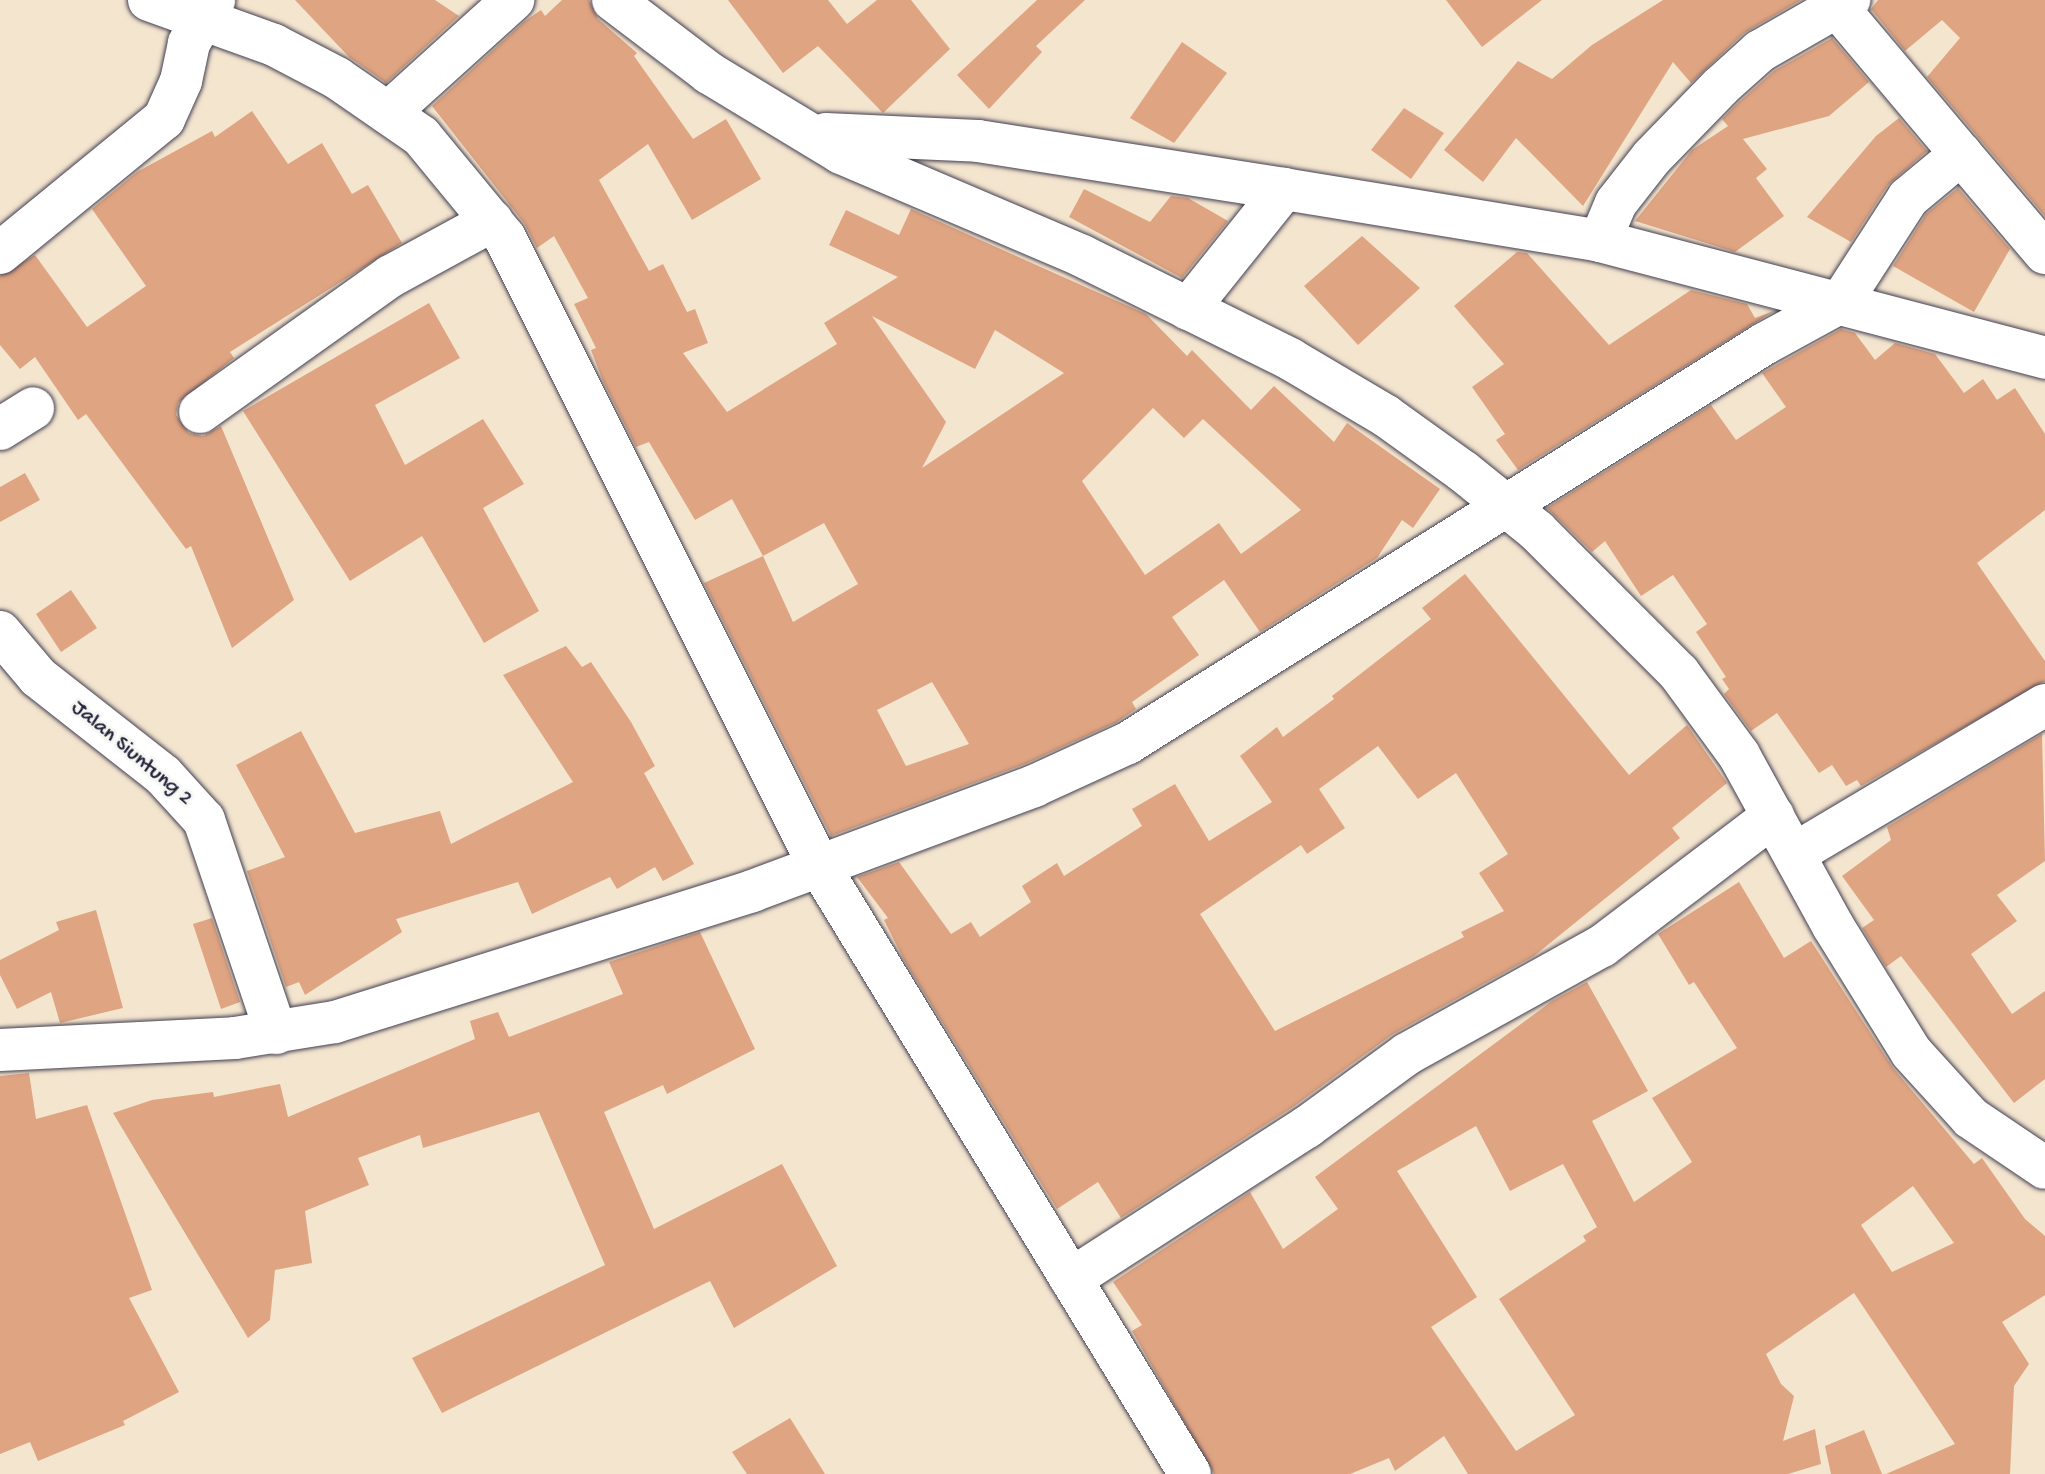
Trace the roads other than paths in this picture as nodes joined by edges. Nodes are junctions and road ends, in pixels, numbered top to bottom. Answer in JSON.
{"nodes":[{"id":1,"x":149,"y":0,"type":"edge"},
{"id":2,"x":513,"y":0,"type":"edge"},
{"id":3,"x":613,"y":0,"type":"edge"},
{"id":4,"x":1844,"y":4,"type":"edge"},
{"id":5,"x":196,"y":36,"type":"edge"},
{"id":6,"x":388,"y":113,"type":"junction"},
{"id":7,"x":811,"y":133,"type":"junction"},
{"id":8,"x":1961,"y":154,"type":"junction"},
{"id":9,"x":1284,"y":189,"type":"junction"},
{"id":10,"x":1608,"y":223,"type":"junction"},
{"id":11,"x":485,"y":225,"type":"junction"},
{"id":12,"x":0,"y":253,"type":"edge"},
{"id":13,"x":2045,"y":253,"type":"edge"},
{"id":14,"x":1851,"y":284,"type":"junction"},
{"id":15,"x":1188,"y":309,"type":"junction"},
{"id":16,"x":2045,"y":358,"type":"edge"},
{"id":17,"x":200,"y":412,"type":"dead end"},
{"id":18,"x":1505,"y":507,"type":"junction"},
{"id":19,"x":0,"y":632,"type":"edge"},
{"id":20,"x":2045,"y":705,"type":"edge"},
{"id":21,"x":1773,"y":816,"type":"junction"},
{"id":22,"x":1794,"y":854,"type":"junction"},
{"id":23,"x":808,"y":868,"type":"junction"},
{"id":24,"x":276,"y":1033,"type":"junction"},
{"id":25,"x":0,"y":1050,"type":"edge"},
{"id":26,"x":2045,"y":1168,"type":"edge"},
{"id":27,"x":1071,"y":1279,"type":"junction"},
{"id":28,"x":1190,"y":1474,"type":"edge"}],
"edges":[{"from":1,"to":5,"type":"street"},
{"from":2,"to":6,"type":"street"},
{"from":3,"to":7,"type":"street"},
{"from":4,"to":8,"type":"street"},
{"from":4,"to":10,"type":"street"},
{"from":5,"to":6,"type":"street"},
{"from":5,"to":12,"type":"street"},
{"from":6,"to":11,"type":"street"},
{"from":7,"to":9,"type":"street"},
{"from":7,"to":15,"type":"street"},
{"from":8,"to":13,"type":"street"},
{"from":8,"to":14,"type":"street"},
{"from":9,"to":10,"type":"street"},
{"from":9,"to":15,"type":"street"},
{"from":10,"to":14,"type":"street"},
{"from":11,"to":17,"type":"street"},
{"from":11,"to":23,"type":"street"},
{"from":14,"to":16,"type":"street"},
{"from":14,"to":18,"type":"street"},
{"from":15,"to":18,"type":"street"},
{"from":18,"to":21,"type":"street"},
{"from":18,"to":23,"type":"street"},
{"from":19,"to":24,"type":"street","name":"Jalan Siuntung 2"},
{"from":20,"to":22,"type":"street"},
{"from":21,"to":22,"type":"street"},
{"from":21,"to":27,"type":"street"},
{"from":22,"to":26,"type":"street"},
{"from":23,"to":24,"type":"street"},
{"from":23,"to":27,"type":"street"},
{"from":24,"to":25,"type":"street"},
{"from":27,"to":28,"type":"street"}]}
